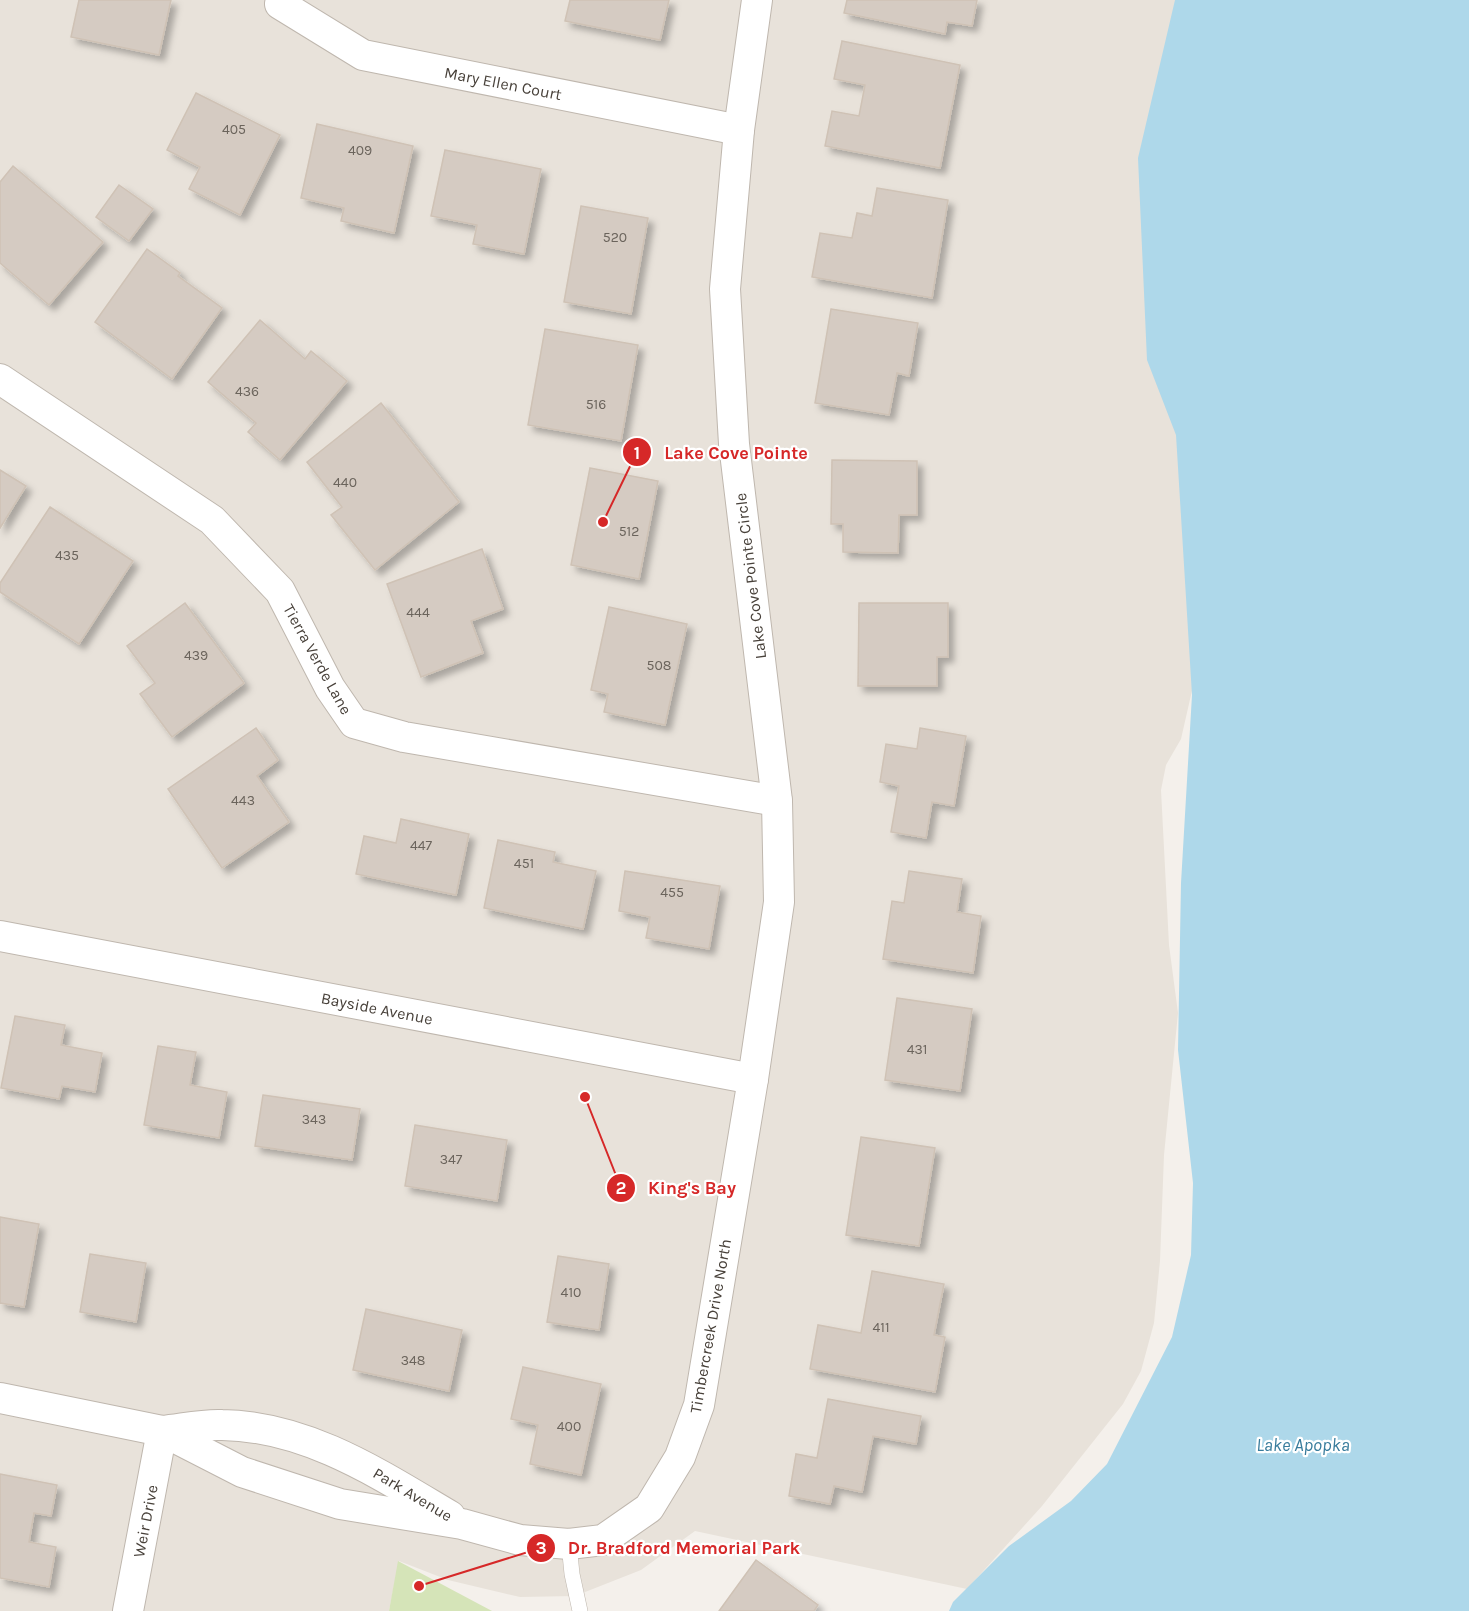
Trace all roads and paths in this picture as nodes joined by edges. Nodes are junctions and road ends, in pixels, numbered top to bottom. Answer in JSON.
{"nodes":[{"id":1,"x":757,"y":0,"type":"edge"},
{"id":2,"x":280,"y":4,"type":"dead end"},
{"id":3,"x":739,"y":130,"type":"junction"},
{"id":4,"x":0,"y":379,"type":"edge"},
{"id":5,"x":777,"y":801,"type":"junction"},
{"id":6,"x":0,"y":936,"type":"edge"},
{"id":7,"x":753,"y":1079,"type":"junction"},
{"id":8,"x":0,"y":1398,"type":"edge"},
{"id":9,"x":162,"y":1431,"type":"junction"},
{"id":10,"x":462,"y":1524,"type":"junction"},
{"id":11,"x":569,"y":1544,"type":"junction"},
{"id":12,"x":128,"y":1611,"type":"edge"},
{"id":13,"x":580,"y":1611,"type":"edge"}],
"edges":[{"from":1,"to":3,"type":"street","name":"Lake Cove Pointe Circle"},
{"from":2,"to":3,"type":"street","name":"Mary Ellen Court"},
{"from":3,"to":5,"type":"street","name":"Lake Cove Pointe Circle"},
{"from":4,"to":5,"type":"street","name":"Tierra Verde Lane"},
{"from":5,"to":7,"type":"street","name":"Lake Cove Pointe Circle"},
{"from":6,"to":7,"type":"street","name":"Bayside Avenue"},
{"from":7,"to":11,"type":"street","name":"Timbercreek Drive North"},
{"from":8,"to":9,"type":"street","name":"Park Avenue"},
{"from":9,"to":10,"type":"street","name":"Park Avenue"},
{"from":9,"to":10,"type":"street","name":"Park Avenue"},
{"from":9,"to":12,"type":"street","name":"Weir Drive"},
{"from":10,"to":11,"type":"street","name":"Timbercreek Drive North"},
{"from":11,"to":13,"type":"lane"}]}
